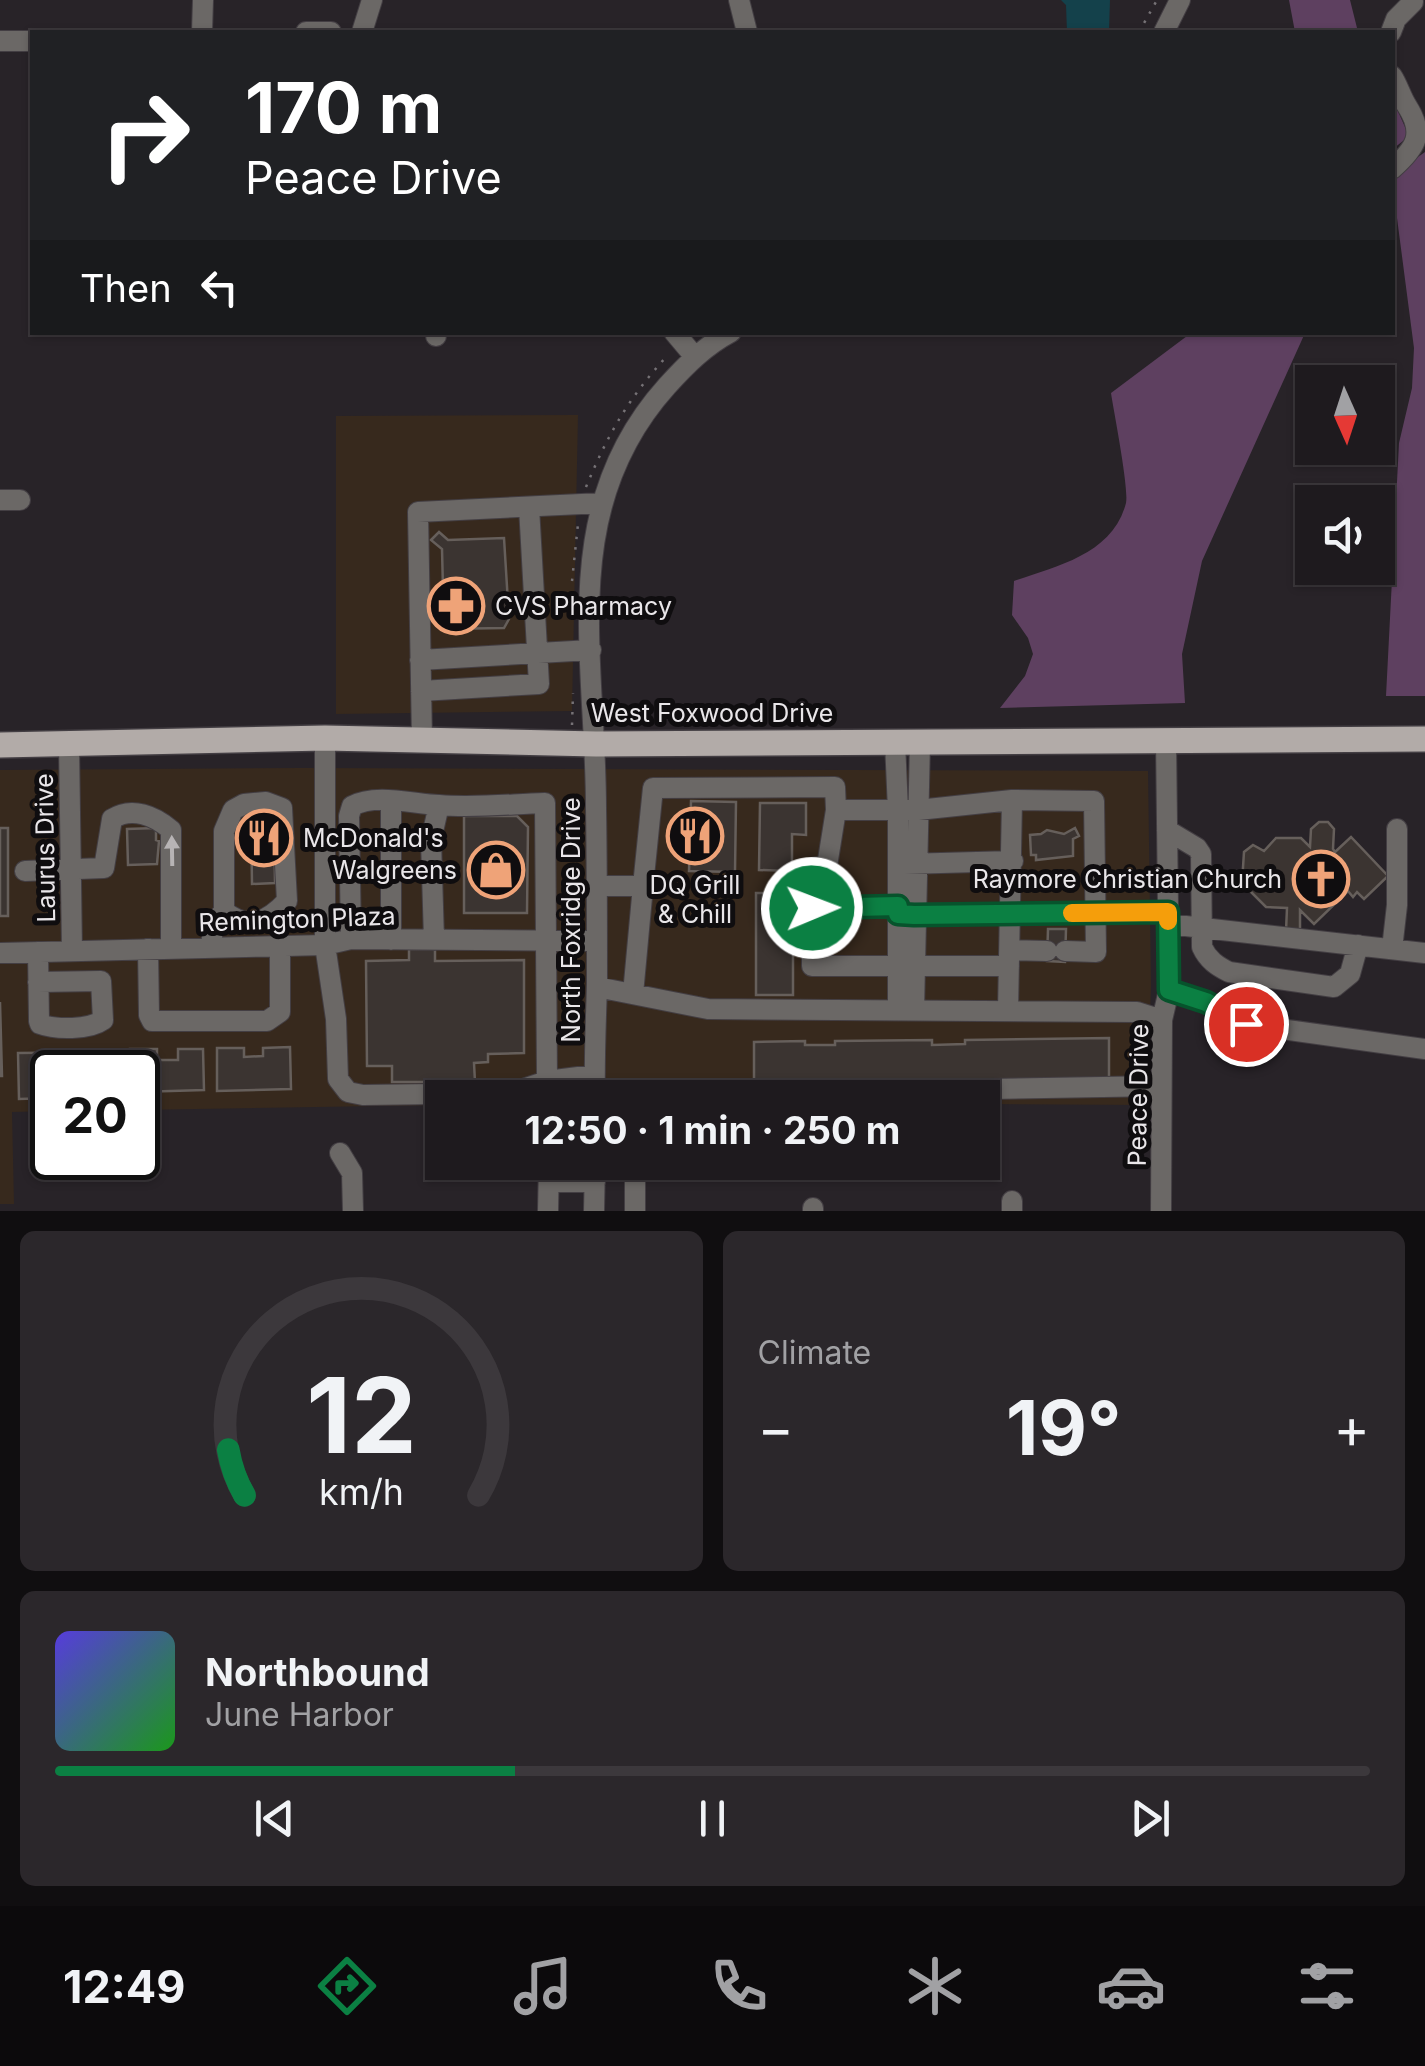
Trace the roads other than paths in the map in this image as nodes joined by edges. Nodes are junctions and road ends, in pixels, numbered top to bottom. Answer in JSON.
{"nodes":[{"id":1,"x":203,"y":0,"type":"edge"},
{"id":2,"x":372,"y":0,"type":"edge"},
{"id":3,"x":739,"y":0,"type":"edge"},
{"id":4,"x":1180,"y":0,"type":"edge"},
{"id":5,"x":1417,"y":3,"type":"edge"},
{"id":6,"x":202,"y":30,"type":"edge"},
{"id":7,"x":363,"y":30,"type":"edge"},
{"id":8,"x":746,"y":30,"type":"edge"},
{"id":9,"x":1165,"y":30,"type":"edge"},
{"id":10,"x":1392,"y":30,"type":"edge"},
{"id":11,"x":0,"y":41,"type":"edge"},
{"id":12,"x":30,"y":41,"type":"edge"},
{"id":13,"x":1395,"y":82,"type":"edge"},
{"id":14,"x":1395,"y":166,"type":"edge"},
{"id":15,"x":677,"y":335,"type":"edge"},
{"id":16,"x":716,"y":336,"type":"edge"},
{"id":17,"x":695,"y":357,"type":"junction"},
{"id":18,"x":602,"y":504,"type":"junction"},
{"id":19,"x":530,"y":507,"type":"junction"},
{"id":20,"x":591,"y":650,"type":"junction"},
{"id":21,"x":538,"y":654,"type":"junction"},
{"id":22,"x":420,"y":660,"type":"junction"},
{"id":23,"x":421,"y":691,"type":"junction"},
{"id":24,"x":325,"y":738,"type":"junction"},
{"id":25,"x":1425,"y":739,"type":"edge"},
{"id":26,"x":422,"y":740,"type":"junction"},
{"id":27,"x":1166,"y":740,"type":"junction"},
{"id":28,"x":907,"y":742,"type":"junction"},
{"id":29,"x":69,"y":744,"type":"junction"},
{"id":30,"x":596,"y":744,"type":"junction"},
{"id":31,"x":0,"y":745,"type":"edge"},
{"id":32,"x":1012,"y":800,"type":"junction"},
{"id":33,"x":391,"y":801,"type":"junction"},
{"id":34,"x":438,"y":806,"type":"junction"},
{"id":35,"x":836,"y":810,"type":"junction"},
{"id":36,"x":908,"y":810,"type":"junction"},
{"id":37,"x":1397,"y":829,"type":"dead end"},
{"id":38,"x":1167,"y":830,"type":"junction"},
{"id":39,"x":1012,"y":861,"type":"junction"},
{"id":40,"x":907,"y":864,"type":"junction"},
{"id":41,"x":70,"y":870,"type":"junction"},
{"id":42,"x":25,"y":872,"type":"dead end"},
{"id":43,"x":597,"y":886,"type":"junction"},
{"id":44,"x":644,"y":886,"type":"junction"},
{"id":45,"x":287,"y":901,"type":"junction"},
{"id":46,"x":325,"y":908,"type":"junction"},
{"id":47,"x":812,"y":908,"type":"junction"},
{"id":48,"x":224,"y":911,"type":"junction"},
{"id":49,"x":904,"y":912,"type":"junction"},
{"id":50,"x":1097,"y":912,"type":"junction"},
{"id":51,"x":1012,"y":914,"type":"junction"},
{"id":52,"x":1168,"y":918,"type":"junction"},
{"id":53,"x":1202,"y":928,"type":"junction"},
{"id":54,"x":350,"y":940,"type":"junction"},
{"id":55,"x":391,"y":940,"type":"junction"},
{"id":56,"x":434,"y":940,"type":"junction"},
{"id":57,"x":546,"y":941,"type":"junction"},
{"id":58,"x":597,"y":942,"type":"junction"},
{"id":59,"x":325,"y":944,"type":"junction"},
{"id":60,"x":280,"y":946,"type":"junction"},
{"id":61,"x":1358,"y":946,"type":"junction"},
{"id":62,"x":211,"y":948,"type":"junction"},
{"id":63,"x":148,"y":949,"type":"junction"},
{"id":64,"x":171,"y":949,"type":"junction"},
{"id":65,"x":1392,"y":949,"type":"junction"},
{"id":66,"x":72,"y":951,"type":"junction"},
{"id":67,"x":38,"y":952,"type":"junction"},
{"id":68,"x":0,"y":953,"type":"edge"},
{"id":69,"x":1425,"y":954,"type":"edge"},
{"id":70,"x":1010,"y":958,"type":"junction"},
{"id":71,"x":906,"y":965,"type":"junction"},
{"id":72,"x":38,"y":982,"type":"dead end"},
{"id":73,"x":597,"y":987,"type":"junction"},
{"id":74,"x":1169,"y":990,"type":"junction"},
{"id":75,"x":633,"y":994,"type":"junction"},
{"id":76,"x":906,"y":1010,"type":"junction"},
{"id":77,"x":1008,"y":1011,"type":"junction"},
{"id":78,"x":1162,"y":1020,"type":"junction"},
{"id":79,"x":1425,"y":1049,"type":"edge"},
{"id":80,"x":546,"y":1080,"type":"edge"},
{"id":81,"x":595,"y":1080,"type":"edge"},
{"id":82,"x":1160,"y":1086,"type":"junction"},
{"id":83,"x":1000,"y":1087,"type":"edge"},
{"id":84,"x":425,"y":1094,"type":"edge"},
{"id":85,"x":340,"y":1153,"type":"dead end"},
{"id":86,"x":549,"y":1180,"type":"edge"},
{"id":87,"x":595,"y":1180,"type":"edge"},
{"id":88,"x":635,"y":1180,"type":"edge"},
{"id":89,"x":352,"y":1211,"type":"edge"},
{"id":90,"x":548,"y":1211,"type":"edge"},
{"id":91,"x":594,"y":1211,"type":"edge"},
{"id":92,"x":634,"y":1211,"type":"edge"},
{"id":93,"x":1162,"y":1211,"type":"edge"}],
"edges":[{"from":1,"to":6,"type":"street"},
{"from":2,"to":7,"type":"street"},
{"from":3,"to":8,"type":"street"},
{"from":4,"to":9,"type":"street"},
{"from":5,"to":10,"type":"street"},
{"from":11,"to":12,"type":"street"},
{"from":13,"to":14,"type":"street"},
{"from":15,"to":17,"type":"street"},
{"from":16,"to":17,"type":"street","name":"North Foxridge Drive"},
{"from":17,"to":18,"type":"street","name":"North Foxridge Drive"},
{"from":18,"to":19,"type":"street"},
{"from":18,"to":20,"type":"street","name":"North Foxridge Drive"},
{"from":19,"to":21,"type":"street"},
{"from":19,"to":22,"type":"street"},
{"from":20,"to":21,"type":"street"},
{"from":20,"to":30,"type":"street","name":"North Foxridge Drive"},
{"from":21,"to":22,"type":"street"},
{"from":21,"to":23,"type":"street"},
{"from":22,"to":23,"type":"street"},
{"from":23,"to":26,"type":"street"},
{"from":24,"to":26,"type":"main road","name":"West Foxwood Drive"},
{"from":24,"to":29,"type":"main road","name":"West Foxwood Drive"},
{"from":24,"to":46,"type":"street"},
{"from":25,"to":27,"type":"main road","name":"West Foxwood Drive"},
{"from":26,"to":30,"type":"main road","name":"West Foxwood Drive"},
{"from":27,"to":28,"type":"main road","name":"West Foxwood Drive"},
{"from":27,"to":38,"type":"street","name":"Peace Drive"},
{"from":28,"to":30,"type":"main road","name":"West Foxwood Drive"},
{"from":28,"to":36,"type":"street"},
{"from":29,"to":31,"type":"main road","name":"West Foxwood Drive"},
{"from":29,"to":41,"type":"street","name":"Laurus Drive"},
{"from":30,"to":43,"type":"street","name":"North Foxridge Drive"},
{"from":32,"to":36,"type":"street"},
{"from":32,"to":39,"type":"street"},
{"from":32,"to":50,"type":"street"},
{"from":33,"to":34,"type":"street"},
{"from":33,"to":54,"type":"street"},
{"from":33,"to":55,"type":"street"},
{"from":34,"to":56,"type":"street"},
{"from":34,"to":57,"type":"street"},
{"from":35,"to":36,"type":"street"},
{"from":35,"to":44,"type":"street"},
{"from":35,"to":47,"type":"street"},
{"from":36,"to":40,"type":"street"},
{"from":37,"to":65,"type":"street"},
{"from":38,"to":52,"type":"street","name":"Peace Drive"},
{"from":38,"to":53,"type":"street"},
{"from":39,"to":40,"type":"street"},
{"from":39,"to":51,"type":"street"},
{"from":40,"to":49,"type":"street"},
{"from":41,"to":42,"type":"street"},
{"from":64,"to":41,"type":"street","one_way":true},
{"from":41,"to":66,"type":"street","name":"Laurus Drive"},
{"from":43,"to":44,"type":"street"},
{"from":43,"to":58,"type":"street","name":"North Foxridge Drive"},
{"from":44,"to":75,"type":"street"},
{"from":45,"to":46,"type":"street"},
{"from":45,"to":48,"type":"street"},
{"from":45,"to":48,"type":"street"},
{"from":46,"to":59,"type":"street"},
{"from":47,"to":49,"type":"street"},
{"from":47,"to":71,"type":"street"},
{"from":48,"to":62,"type":"street"},
{"from":49,"to":51,"type":"street"},
{"from":49,"to":71,"type":"street"},
{"from":50,"to":51,"type":"street"},
{"from":50,"to":52,"type":"street"},
{"from":50,"to":70,"type":"street"},
{"from":51,"to":70,"type":"street"},
{"from":52,"to":53,"type":"street"},
{"from":52,"to":74,"type":"street","name":"Peace Drive"},
{"from":53,"to":61,"type":"street"},
{"from":53,"to":61,"type":"street"},
{"from":54,"to":55,"type":"street","name":"Remington Plaza"},
{"from":54,"to":59,"type":"street","name":"Remington Plaza"},
{"from":55,"to":56,"type":"street","name":"Remington Plaza"},
{"from":56,"to":57,"type":"street","name":"Remington Plaza"},
{"from":57,"to":58,"type":"street","name":"Remington Plaza"},
{"from":57,"to":80,"type":"street"},
{"from":58,"to":73,"type":"street","name":"North Foxridge Drive"},
{"from":59,"to":60,"type":"street","name":"Remington Plaza"},
{"from":59,"to":84,"type":"street"},
{"from":60,"to":62,"type":"street","name":"Remington Plaza"},
{"from":60,"to":63,"type":"street"},
{"from":61,"to":65,"type":"street"},
{"from":62,"to":64,"type":"street","name":"Remington Plaza"},
{"from":63,"to":64,"type":"street","name":"Remington Plaza"},
{"from":63,"to":66,"type":"street","name":"Remington Plaza"},
{"from":65,"to":69,"type":"street"},
{"from":66,"to":67,"type":"street","name":"Remington Plaza"},
{"from":67,"to":68,"type":"street","name":"Remington Plaza"},
{"from":67,"to":72,"type":"street"},
{"from":70,"to":71,"type":"street"},
{"from":70,"to":77,"type":"street"},
{"from":71,"to":76,"type":"street"},
{"from":73,"to":75,"type":"street"},
{"from":73,"to":81,"type":"street","name":"North Foxridge Drive"},
{"from":74,"to":78,"type":"street","name":"Peace Drive"},
{"from":74,"to":79,"type":"street"},
{"from":75,"to":76,"type":"street"},
{"from":76,"to":77,"type":"street"},
{"from":77,"to":78,"type":"street"},
{"from":78,"to":82,"type":"street","name":"Peace Drive"},
{"from":82,"to":83,"type":"street"},
{"from":82,"to":93,"type":"street","name":"Peace Drive"},
{"from":85,"to":89,"type":"street"},
{"from":86,"to":90,"type":"street"},
{"from":87,"to":91,"type":"street"},
{"from":88,"to":92,"type":"street"}]}
